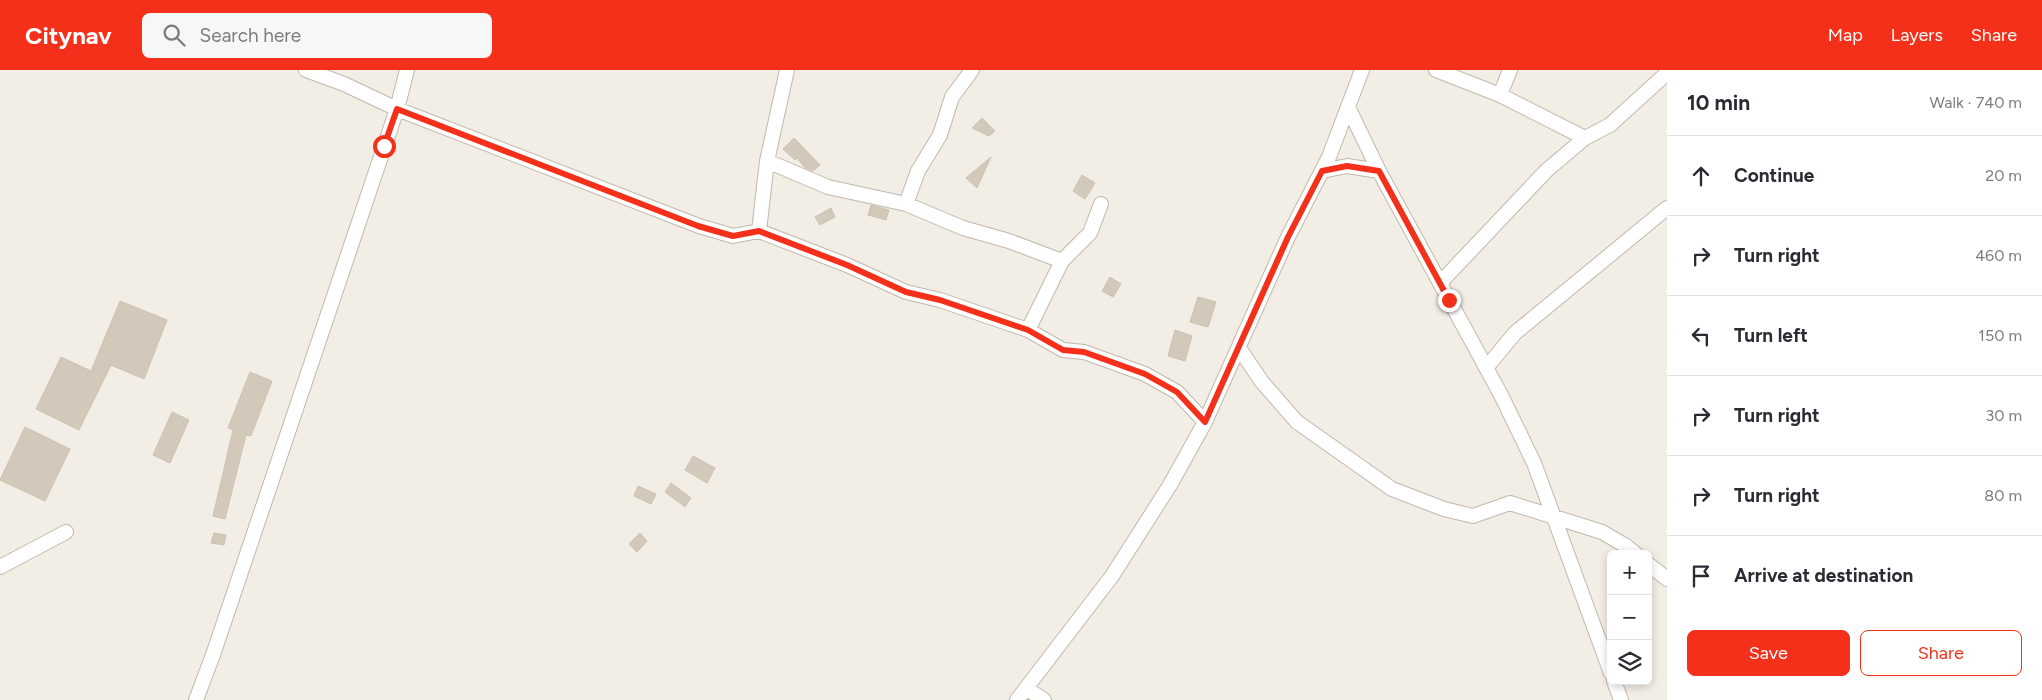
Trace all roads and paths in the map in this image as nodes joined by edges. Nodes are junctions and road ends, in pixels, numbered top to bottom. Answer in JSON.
{"nodes":[{"id":1,"x":306,"y":70,"type":"edge"},
{"id":2,"x":407,"y":70,"type":"edge"},
{"id":3,"x":787,"y":70,"type":"edge"},
{"id":4,"x":972,"y":70,"type":"edge"},
{"id":5,"x":1362,"y":70,"type":"edge"},
{"id":6,"x":1436,"y":70,"type":"edge"},
{"id":7,"x":1510,"y":70,"type":"edge"},
{"id":8,"x":1667,"y":73,"type":"edge"},
{"id":9,"x":1500,"y":95,"type":"junction"},
{"id":10,"x":1348,"y":107,"type":"junction"},
{"id":11,"x":397,"y":109,"type":"junction"},
{"id":12,"x":1585,"y":138,"type":"junction"},
{"id":13,"x":767,"y":161,"type":"junction"},
{"id":14,"x":1322,"y":171,"type":"junction"},
{"id":15,"x":1379,"y":171,"type":"junction"},
{"id":16,"x":906,"y":204,"type":"junction"},
{"id":17,"x":1101,"y":204,"type":"dead end"},
{"id":18,"x":1667,"y":208,"type":"edge"},
{"id":19,"x":759,"y":231,"type":"junction"},
{"id":20,"x":1062,"y":261,"type":"junction"},
{"id":21,"x":1440,"y":283,"type":"junction"},
{"id":22,"x":1028,"y":330,"type":"junction"},
{"id":23,"x":1239,"y":348,"type":"junction"},
{"id":24,"x":1486,"y":368,"type":"junction"},
{"id":25,"x":1205,"y":422,"type":"junction"},
{"id":26,"x":1553,"y":517,"type":"junction"},
{"id":27,"x":66,"y":532,"type":"dead end"},
{"id":28,"x":1631,"y":550,"type":"edge"},
{"id":29,"x":0,"y":567,"type":"edge"},
{"id":30,"x":1652,"y":567,"type":"edge"},
{"id":31,"x":1667,"y":579,"type":"edge"},
{"id":32,"x":1607,"y":663,"type":"edge"},
{"id":33,"x":1615,"y":685,"type":"edge"},
{"id":34,"x":1026,"y":689,"type":"junction"},
{"id":35,"x":196,"y":700,"type":"edge"},
{"id":36,"x":1017,"y":700,"type":"edge"},
{"id":37,"x":1044,"y":700,"type":"edge"},
{"id":38,"x":1621,"y":700,"type":"edge"}],
"edges":[{"from":1,"to":11,"type":"street"},
{"from":2,"to":11,"type":"street"},
{"from":3,"to":13,"type":"street"},
{"from":4,"to":16,"type":"street"},
{"from":5,"to":10,"type":"street"},
{"from":6,"to":9,"type":"street"},
{"from":7,"to":9,"type":"street"},
{"from":8,"to":12,"type":"street"},
{"from":9,"to":12,"type":"street"},
{"from":10,"to":14,"type":"street"},
{"from":10,"to":15,"type":"street"},
{"from":11,"to":19,"type":"street"},
{"from":11,"to":35,"type":"street"},
{"from":12,"to":21,"type":"street"},
{"from":13,"to":16,"type":"street"},
{"from":13,"to":19,"type":"street"},
{"from":14,"to":15,"type":"street"},
{"from":14,"to":23,"type":"street"},
{"from":15,"to":21,"type":"street"},
{"from":16,"to":20,"type":"street"},
{"from":17,"to":20,"type":"street"},
{"from":18,"to":24,"type":"street"},
{"from":19,"to":22,"type":"street"},
{"from":20,"to":22,"type":"street"},
{"from":21,"to":24,"type":"street"},
{"from":22,"to":25,"type":"street"},
{"from":23,"to":25,"type":"street"},
{"from":23,"to":26,"type":"street"},
{"from":24,"to":26,"type":"street"},
{"from":25,"to":34,"type":"street"},
{"from":26,"to":28,"type":"street"},
{"from":26,"to":32,"type":"street"},
{"from":27,"to":29,"type":"street"},
{"from":30,"to":31,"type":"street"},
{"from":33,"to":38,"type":"street"},
{"from":34,"to":36,"type":"street"},
{"from":34,"to":37,"type":"street"}]}
